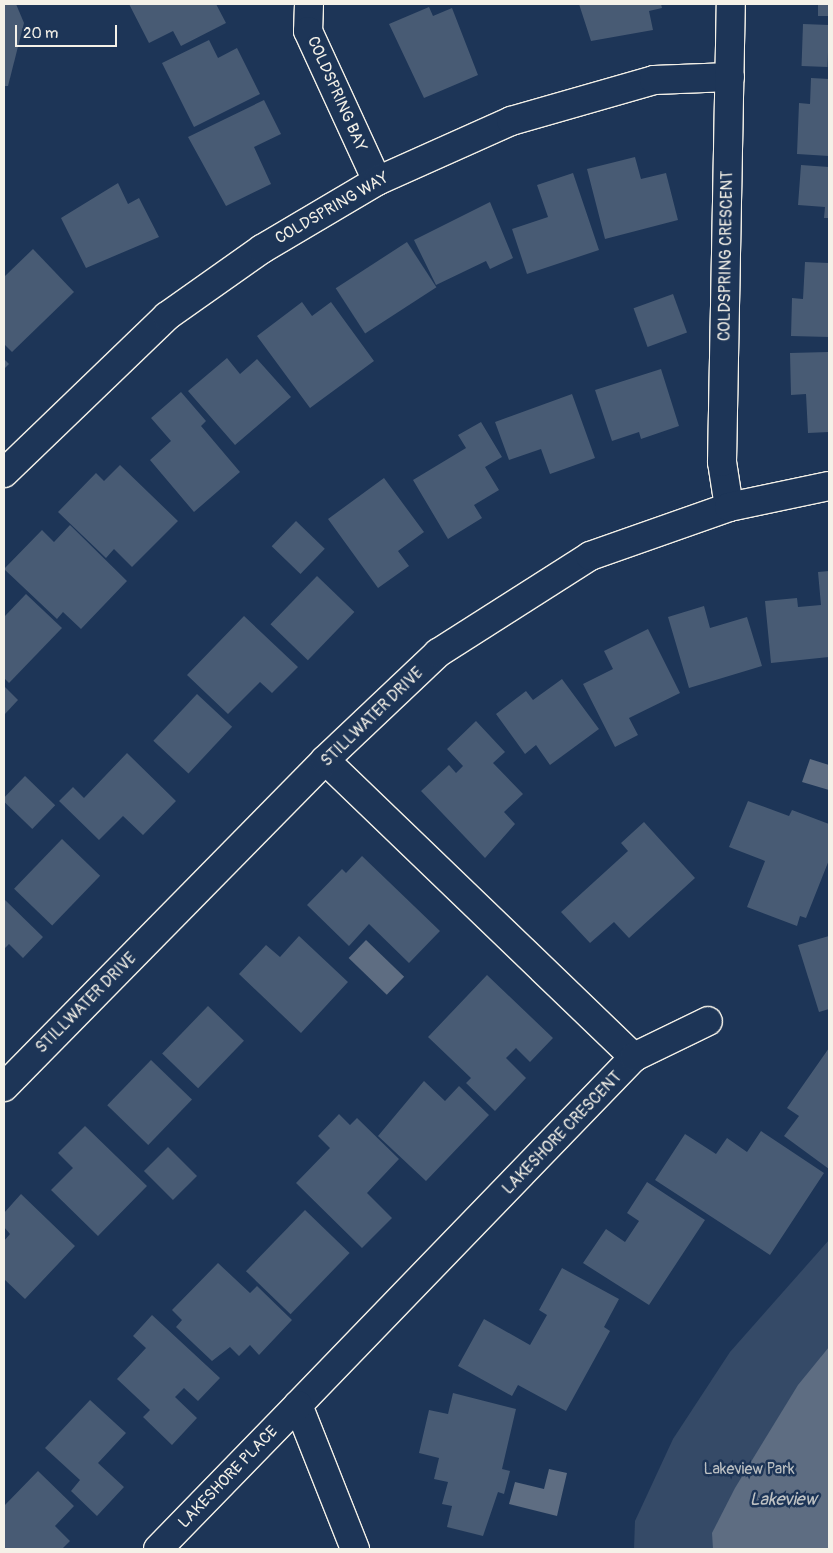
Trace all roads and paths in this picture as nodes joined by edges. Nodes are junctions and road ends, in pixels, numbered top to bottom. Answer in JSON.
{"nodes":[{"id":1,"x":309,"y":4,"type":"edge"},
{"id":2,"x":731,"y":4,"type":"edge"},
{"id":3,"x":730,"y":77,"type":"junction"},
{"id":4,"x":377,"y":181,"type":"junction"},
{"id":5,"x":4,"y":473,"type":"edge"},
{"id":6,"x":829,"y":486,"type":"edge"},
{"id":7,"x":730,"y":507,"type":"junction"},
{"id":8,"x":325,"y":760,"type":"junction"},
{"id":9,"x":708,"y":1022,"type":"dead end"},
{"id":10,"x":634,"y":1057,"type":"junction"},
{"id":11,"x":9,"y":1072,"type":"edge"},
{"id":12,"x":298,"y":1405,"type":"junction"},
{"id":13,"x":158,"y":1549,"type":"edge"},
{"id":14,"x":355,"y":1549,"type":"edge"}],
"edges":[{"from":1,"to":4,"type":"street","name":"COLDSPRING BAY"},
{"from":2,"to":3,"type":"street","name":"COLDSPRING CRESCENT"},
{"from":3,"to":4,"type":"street","name":"COLDSPRING WAY"},
{"from":3,"to":7,"type":"street","name":"COLDSPRING CRESCENT"},
{"from":4,"to":5,"type":"street","name":"COLDSPRING WAY"},
{"from":6,"to":7,"type":"street","name":"STILLWATER DRIVE"},
{"from":7,"to":8,"type":"street","name":"STILLWATER DRIVE"},
{"from":8,"to":10,"type":"street","name":"LAKESHORE CRESCENT"},
{"from":8,"to":11,"type":"street","name":"STILLWATER DRIVE"},
{"from":9,"to":10,"type":"street"},
{"from":10,"to":12,"type":"street","name":"LAKESHORE CRESCENT"},
{"from":12,"to":13,"type":"street","name":"LAKESHORE PLACE"},
{"from":12,"to":14,"type":"street"}]}
